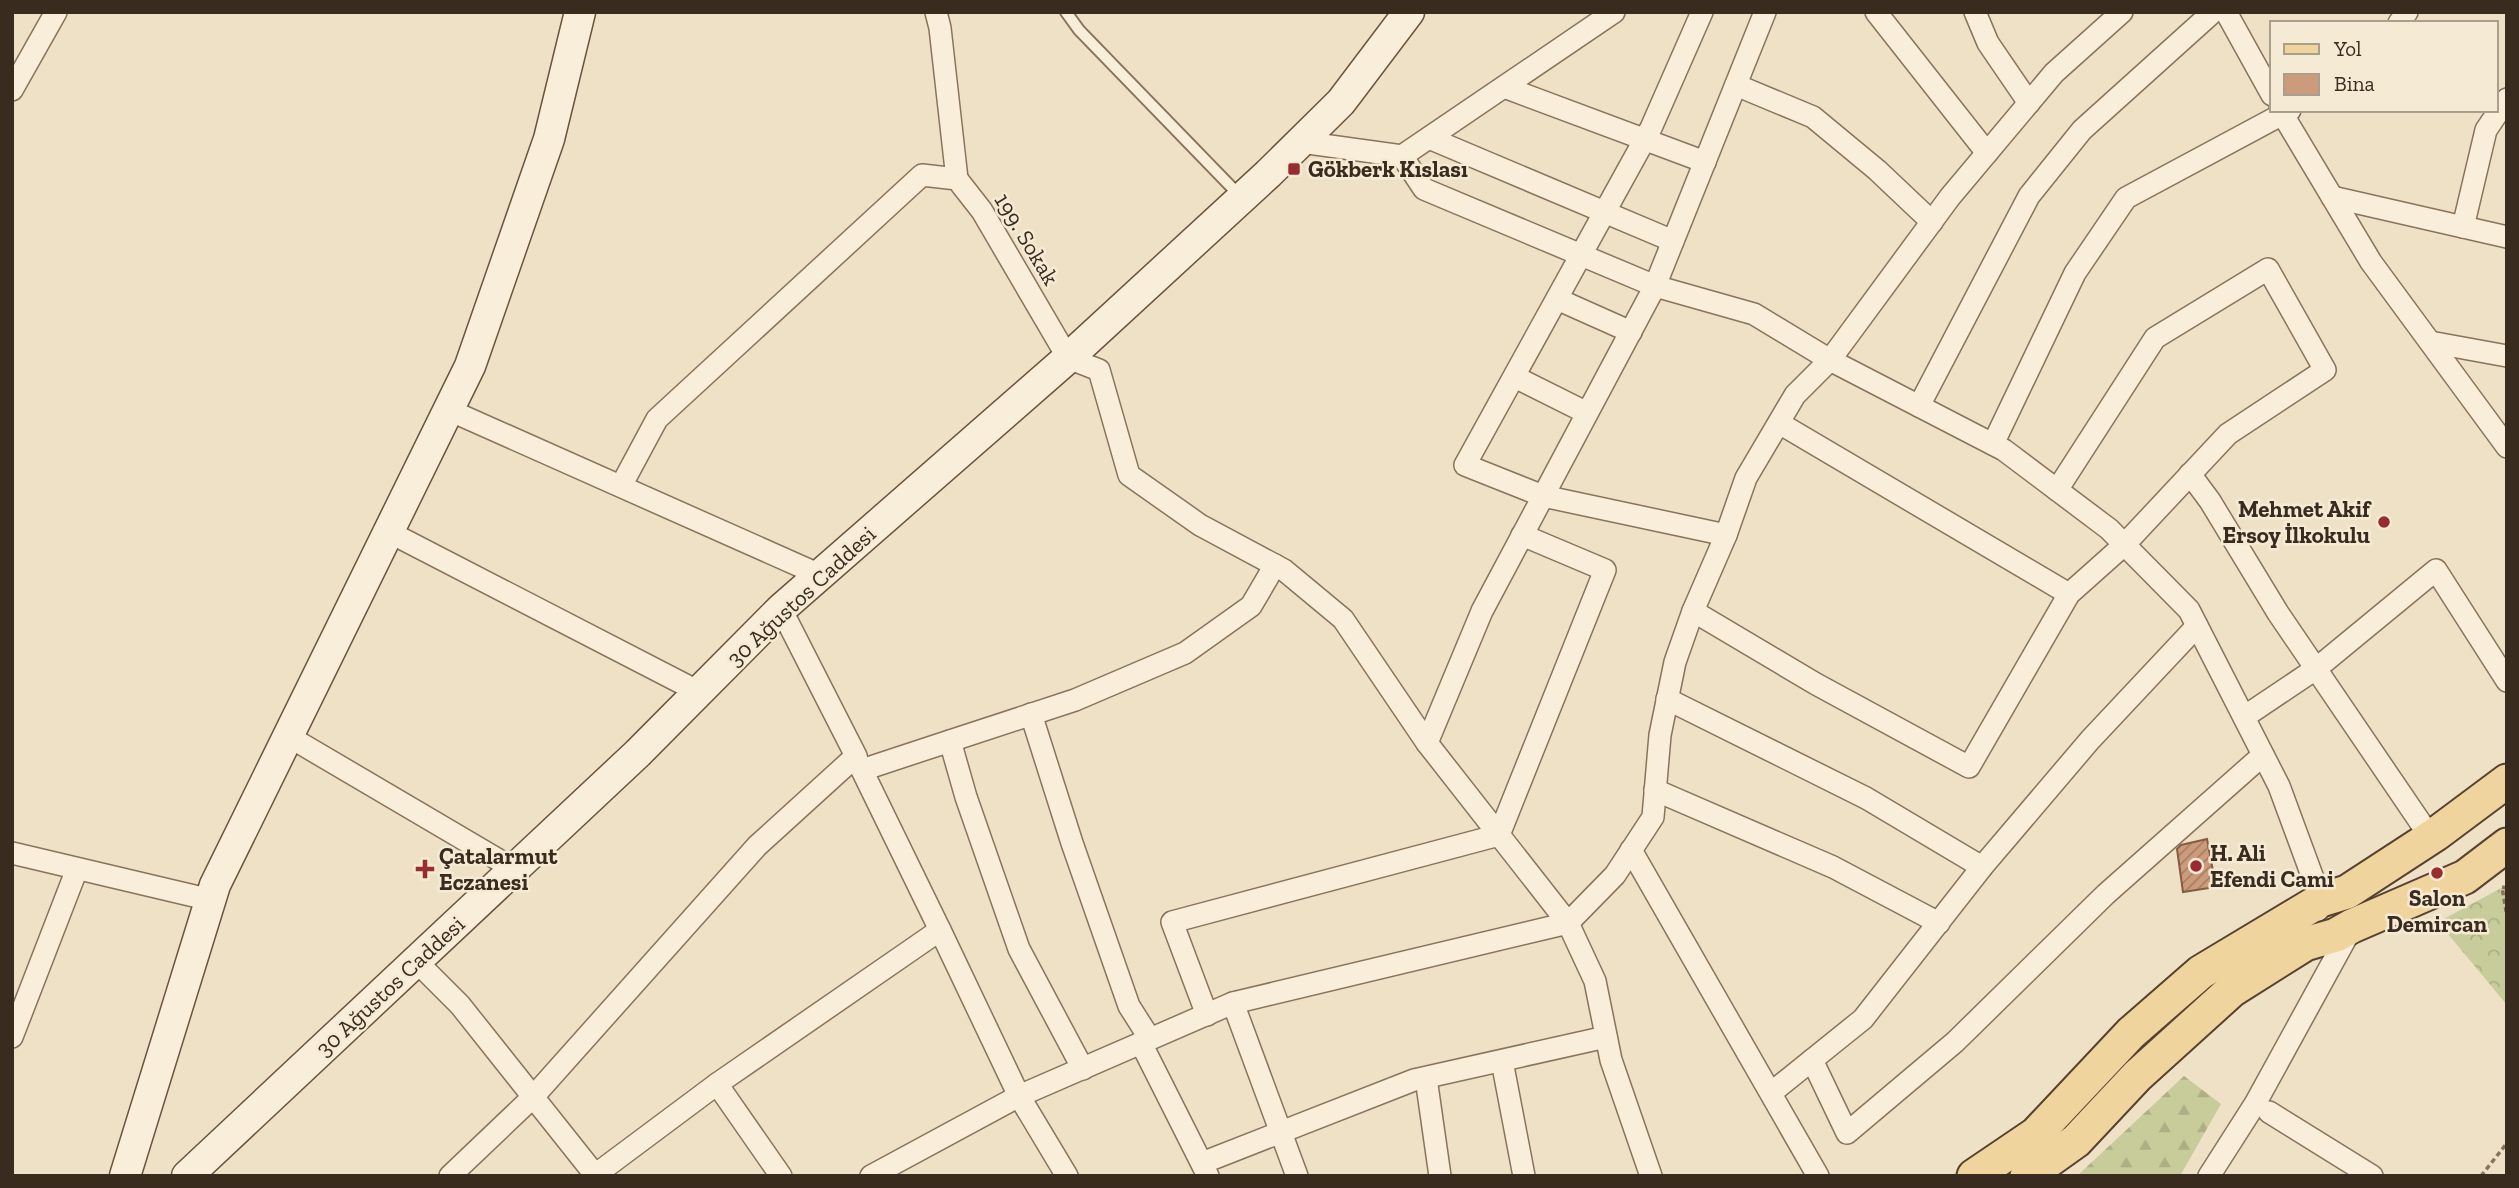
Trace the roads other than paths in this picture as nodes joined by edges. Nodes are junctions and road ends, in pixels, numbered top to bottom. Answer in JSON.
{"nodes":[{"id":1,"x":56,"y":12,"type":"edge"},
{"id":2,"x":580,"y":12,"type":"edge"},
{"id":3,"x":936,"y":12,"type":"edge"},
{"id":4,"x":1066,"y":12,"type":"edge"},
{"id":5,"x":1409,"y":12,"type":"edge"},
{"id":6,"x":1614,"y":12,"type":"edge"},
{"id":7,"x":1702,"y":12,"type":"edge"},
{"id":8,"x":1765,"y":12,"type":"edge"},
{"id":9,"x":1877,"y":12,"type":"edge"},
{"id":10,"x":1975,"y":12,"type":"edge"},
{"id":11,"x":2122,"y":12,"type":"edge"},
{"id":12,"x":2213,"y":12,"type":"edge"},
{"id":13,"x":2226,"y":12,"type":"edge"},
{"id":14,"x":1736,"y":85,"type":"junction"},
{"id":15,"x":1504,"y":87,"type":"junction"},
{"id":16,"x":12,"y":90,"type":"edge"},
{"id":17,"x":2270,"y":92,"type":"edge"},
{"id":18,"x":2507,"y":99,"type":"edge"},
{"id":19,"x":2029,"y":103,"type":"junction"},
{"id":20,"x":2285,"y":112,"type":"edge"},
{"id":21,"x":1429,"y":138,"type":"junction"},
{"id":22,"x":1645,"y":139,"type":"junction"},
{"id":23,"x":1301,"y":142,"type":"junction"},
{"id":24,"x":1987,"y":153,"type":"junction"},
{"id":25,"x":1402,"y":156,"type":"junction"},
{"id":26,"x":1705,"y":162,"type":"junction"},
{"id":27,"x":957,"y":179,"type":"junction"},
{"id":28,"x":2332,"y":197,"type":"junction"},
{"id":29,"x":1242,"y":198,"type":"junction"},
{"id":30,"x":1605,"y":212,"type":"junction"},
{"id":31,"x":1932,"y":222,"type":"junction"},
{"id":32,"x":2463,"y":227,"type":"junction"},
{"id":33,"x":2507,"y":237,"type":"edge"},
{"id":34,"x":1673,"y":241,"type":"junction"},
{"id":35,"x":1581,"y":256,"type":"junction"},
{"id":36,"x":1655,"y":286,"type":"junction"},
{"id":37,"x":1558,"y":299,"type":"junction"},
{"id":38,"x":1631,"y":332,"type":"junction"},
{"id":39,"x":2430,"y":342,"type":"junction"},
{"id":40,"x":2507,"y":356,"type":"edge"},
{"id":41,"x":1069,"y":358,"type":"junction"},
{"id":42,"x":1830,"y":360,"type":"junction"},
{"id":43,"x":1515,"y":377,"type":"junction"},
{"id":44,"x":1919,"y":406,"type":"junction"},
{"id":45,"x":449,"y":410,"type":"junction"},
{"id":46,"x":1587,"y":413,"type":"junction"},
{"id":47,"x":1779,"y":423,"type":"junction"},
{"id":48,"x":1993,"y":444,"type":"junction"},
{"id":49,"x":2507,"y":447,"type":"edge"},
{"id":50,"x":2190,"y":474,"type":"junction"},
{"id":51,"x":621,"y":486,"type":"junction"},
{"id":52,"x":2057,"y":490,"type":"junction"},
{"id":53,"x":1543,"y":496,"type":"junction"},
{"id":54,"x":389,"y":532,"type":"junction"},
{"id":55,"x":1522,"y":535,"type":"junction"},
{"id":56,"x":1727,"y":535,"type":"junction"},
{"id":57,"x":2124,"y":545,"type":"junction"},
{"id":58,"x":1275,"y":565,"type":"junction"},
{"id":59,"x":820,"y":575,"type":"junction"},
{"id":60,"x":2069,"y":594,"type":"junction"},
{"id":61,"x":781,"y":609,"type":"junction"},
{"id":62,"x":1693,"y":611,"type":"junction"},
{"id":63,"x":2197,"y":626,"type":"junction"},
{"id":64,"x":2318,"y":668,"type":"junction"},
{"id":65,"x":2507,"y":681,"type":"edge"},
{"id":66,"x":699,"y":692,"type":"junction"},
{"id":67,"x":1667,"y":699,"type":"junction"},
{"id":68,"x":1031,"y":714,"type":"junction"},
{"id":69,"x":2244,"y":717,"type":"junction"},
{"id":70,"x":288,"y":736,"type":"junction"},
{"id":71,"x":950,"y":741,"type":"junction"},
{"id":72,"x":1427,"y":743,"type":"junction"},
{"id":73,"x":2263,"y":755,"type":"junction"},
{"id":74,"x":859,"y":763,"type":"junction"},
{"id":75,"x":2507,"y":781,"type":"edge"},
{"id":76,"x":1655,"y":790,"type":"junction"},
{"id":77,"x":1499,"y":835,"type":"junction"},
{"id":78,"x":2431,"y":838,"type":"junction"},
{"id":79,"x":2507,"y":845,"type":"edge"},
{"id":80,"x":1631,"y":850,"type":"junction"},
{"id":81,"x":12,"y":853,"type":"edge"},
{"id":82,"x":1982,"y":867,"type":"junction"},
{"id":83,"x":77,"y":869,"type":"junction"},
{"id":84,"x":514,"y":869,"type":"junction"},
{"id":85,"x":211,"y":900,"type":"junction"},
{"id":86,"x":2321,"y":900,"type":"junction"},
{"id":87,"x":1568,"y":923,"type":"junction"},
{"id":88,"x":1939,"y":923,"type":"junction"},
{"id":89,"x":2352,"y":926,"type":"junction"},
{"id":90,"x":940,"y":930,"type":"junction"},
{"id":91,"x":2305,"y":944,"type":"junction"},
{"id":92,"x":416,"y":961,"type":"junction"},
{"id":93,"x":1233,"y":1003,"type":"junction"},
{"id":94,"x":1208,"y":1014,"type":"junction"},
{"id":95,"x":12,"y":1037,"type":"edge"},
{"id":96,"x":1606,"y":1037,"type":"junction"},
{"id":97,"x":1145,"y":1041,"type":"junction"},
{"id":98,"x":1812,"y":1060,"type":"junction"},
{"id":99,"x":1502,"y":1061,"type":"junction"},
{"id":100,"x":1083,"y":1069,"type":"junction"},
{"id":101,"x":1426,"y":1078,"type":"junction"},
{"id":102,"x":718,"y":1084,"type":"junction"},
{"id":103,"x":1771,"y":1093,"type":"junction"},
{"id":104,"x":1019,"y":1096,"type":"junction"},
{"id":105,"x":533,"y":1097,"type":"junction"},
{"id":106,"x":2269,"y":1112,"type":"dead end"},
{"id":107,"x":1279,"y":1131,"type":"junction"},
{"id":108,"x":1205,"y":1169,"type":"edge"},
{"id":109,"x":125,"y":1176,"type":"edge"},
{"id":110,"x":187,"y":1176,"type":"edge"},
{"id":111,"x":450,"y":1176,"type":"edge"},
{"id":112,"x":596,"y":1176,"type":"edge"},
{"id":113,"x":781,"y":1176,"type":"edge"},
{"id":114,"x":871,"y":1176,"type":"edge"},
{"id":115,"x":1066,"y":1176,"type":"edge"},
{"id":116,"x":1297,"y":1176,"type":"edge"},
{"id":117,"x":1440,"y":1176,"type":"edge"},
{"id":118,"x":1524,"y":1176,"type":"edge"},
{"id":119,"x":1651,"y":1176,"type":"edge"},
{"id":120,"x":1818,"y":1176,"type":"edge"},
{"id":121,"x":1974,"y":1176,"type":"edge"},
{"id":122,"x":2027,"y":1176,"type":"edge"},
{"id":123,"x":2209,"y":1176,"type":"edge"},
{"id":124,"x":2372,"y":1176,"type":"edge"}],
"edges":[{"from":1,"to":16,"type":"street"},
{"from":2,"to":45,"type":"main road"},
{"from":3,"to":27,"type":"street"},
{"from":4,"to":29,"type":"lane"},
{"from":5,"to":23,"type":"main road","name":"30 Ağustos Caddesi"},
{"from":6,"to":15,"type":"street"},
{"from":7,"to":22,"type":"street"},
{"from":8,"to":14,"type":"street"},
{"from":9,"to":24,"type":"street"},
{"from":10,"to":19,"type":"street"},
{"from":11,"to":19,"type":"street"},
{"from":12,"to":44,"type":"street"},
{"from":13,"to":17,"type":"street"},
{"from":14,"to":26,"type":"street"},
{"from":14,"to":31,"type":"street"},
{"from":15,"to":21,"type":"street"},
{"from":15,"to":22,"type":"street"},
{"from":18,"to":32,"type":"street"},
{"from":19,"to":24,"type":"street"},
{"from":20,"to":28,"type":"street"},
{"from":20,"to":48,"type":"street"},
{"from":21,"to":25,"type":"street"},
{"from":21,"to":30,"type":"street"},
{"from":22,"to":26,"type":"street"},
{"from":22,"to":30,"type":"street"},
{"from":23,"to":25,"type":"street"},
{"from":23,"to":29,"type":"main road","name":"30 Ağustos Caddesi"},
{"from":24,"to":31,"type":"street"},
{"from":25,"to":35,"type":"street"},
{"from":26,"to":34,"type":"street"},
{"from":27,"to":41,"type":"street","name":"199. Sokak"},
{"from":27,"to":51,"type":"street"},
{"from":28,"to":32,"type":"street"},
{"from":28,"to":39,"type":"street"},
{"from":29,"to":41,"type":"main road","name":"30 Ağustos Caddesi"},
{"from":30,"to":34,"type":"street"},
{"from":30,"to":35,"type":"street"},
{"from":31,"to":42,"type":"street"},
{"from":32,"to":33,"type":"street"},
{"from":34,"to":36,"type":"street"},
{"from":35,"to":36,"type":"street"},
{"from":35,"to":37,"type":"street"},
{"from":36,"to":38,"type":"street"},
{"from":36,"to":42,"type":"street"},
{"from":37,"to":38,"type":"street"},
{"from":37,"to":43,"type":"street"},
{"from":38,"to":46,"type":"street"},
{"from":39,"to":40,"type":"street"},
{"from":39,"to":49,"type":"street"},
{"from":41,"to":58,"type":"street"},
{"from":41,"to":59,"type":"main road","name":"30 Ağustos Caddesi"},
{"from":42,"to":44,"type":"street"},
{"from":42,"to":47,"type":"street"},
{"from":43,"to":46,"type":"street"},
{"from":43,"to":53,"type":"street"},
{"from":44,"to":48,"type":"street"},
{"from":45,"to":51,"type":"street"},
{"from":45,"to":54,"type":"main road"},
{"from":46,"to":53,"type":"street"},
{"from":47,"to":56,"type":"street"},
{"from":47,"to":60,"type":"street"},
{"from":48,"to":52,"type":"street"},
{"from":50,"to":52,"type":"street"},
{"from":50,"to":57,"type":"street"},
{"from":50,"to":64,"type":"street"},
{"from":51,"to":59,"type":"street"},
{"from":52,"to":57,"type":"street"},
{"from":53,"to":55,"type":"street"},
{"from":53,"to":56,"type":"street"},
{"from":54,"to":66,"type":"street"},
{"from":54,"to":70,"type":"main road"},
{"from":55,"to":72,"type":"street"},
{"from":55,"to":77,"type":"street"},
{"from":56,"to":62,"type":"street"},
{"from":57,"to":60,"type":"street"},
{"from":57,"to":63,"type":"street"},
{"from":58,"to":68,"type":"street"},
{"from":58,"to":72,"type":"street"},
{"from":59,"to":61,"type":"main road","name":"30 Ağustos Caddesi"},
{"from":60,"to":62,"type":"street"},
{"from":61,"to":66,"type":"main road","name":"30 Ağustos Caddesi"},
{"from":61,"to":74,"type":"street"},
{"from":62,"to":67,"type":"street"},
{"from":63,"to":69,"type":"street"},
{"from":63,"to":82,"type":"street"},
{"from":64,"to":65,"type":"street"},
{"from":64,"to":69,"type":"street"},
{"from":64,"to":78,"type":"street"},
{"from":66,"to":84,"type":"main road","name":"30 Ağustos Caddesi"},
{"from":67,"to":76,"type":"street"},
{"from":67,"to":82,"type":"street"},
{"from":68,"to":71,"type":"street"},
{"from":68,"to":97,"type":"street"},
{"from":69,"to":73,"type":"street"},
{"from":70,"to":84,"type":"street"},
{"from":70,"to":85,"type":"main road"},
{"from":71,"to":74,"type":"street"},
{"from":71,"to":100,"type":"street"},
{"from":72,"to":77,"type":"street"},
{"from":73,"to":86,"type":"street"},
{"from":73,"to":98,"type":"street"},
{"from":74,"to":90,"type":"street"},
{"from":74,"to":105,"type":"street"},
{"from":75,"to":78,"type":"main road"},
{"from":76,"to":80,"type":"street"},
{"from":76,"to":88,"type":"street"},
{"from":77,"to":87,"type":"street"},
{"from":77,"to":94,"type":"street"},
{"from":78,"to":86,"type":"main road"},
{"from":79,"to":89,"type":"main road"},
{"from":80,"to":87,"type":"street"},
{"from":80,"to":103,"type":"street"},
{"from":81,"to":83,"type":"street"},
{"from":82,"to":88,"type":"street"},
{"from":83,"to":85,"type":"street"},
{"from":83,"to":95,"type":"street"},
{"from":84,"to":92,"type":"main road","name":"30 Ağustos Caddesi"},
{"from":85,"to":109,"type":"main road"},
{"from":86,"to":91,"type":"street"},
{"from":86,"to":121,"type":"main road"},
{"from":87,"to":93,"type":"street"},
{"from":87,"to":96,"type":"street"},
{"from":88,"to":98,"type":"street"},
{"from":89,"to":91,"type":"main road"},
{"from":89,"to":123,"type":"street"},
{"from":90,"to":102,"type":"street"},
{"from":90,"to":104,"type":"street"},
{"from":91,"to":122,"type":"main road"},
{"from":92,"to":105,"type":"street"},
{"from":92,"to":110,"type":"main road","name":"30 Ağustos Caddesi"},
{"from":93,"to":94,"type":"street"},
{"from":93,"to":107,"type":"street"},
{"from":94,"to":97,"type":"street"},
{"from":96,"to":99,"type":"street"},
{"from":96,"to":119,"type":"street"},
{"from":97,"to":100,"type":"street"},
{"from":97,"to":108,"type":"street"},
{"from":98,"to":103,"type":"street"},
{"from":99,"to":101,"type":"street"},
{"from":99,"to":118,"type":"street"},
{"from":100,"to":104,"type":"street"},
{"from":101,"to":107,"type":"street"},
{"from":101,"to":117,"type":"street"},
{"from":102,"to":112,"type":"street"},
{"from":102,"to":113,"type":"street"},
{"from":103,"to":120,"type":"street"},
{"from":104,"to":114,"type":"street"},
{"from":104,"to":115,"type":"street"},
{"from":105,"to":111,"type":"street"},
{"from":105,"to":112,"type":"street"},
{"from":106,"to":124,"type":"street"},
{"from":107,"to":108,"type":"street"},
{"from":107,"to":116,"type":"street"}]}
